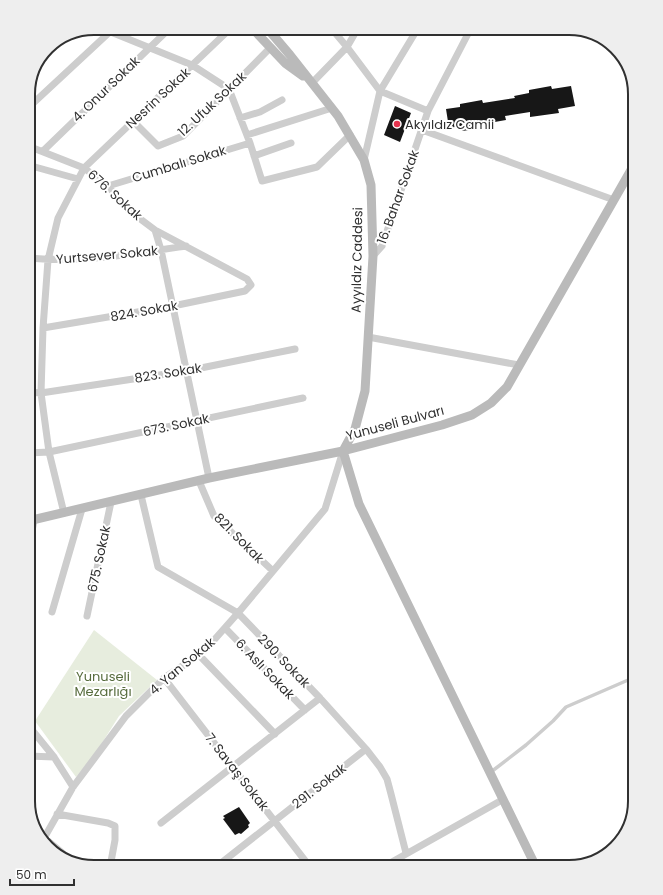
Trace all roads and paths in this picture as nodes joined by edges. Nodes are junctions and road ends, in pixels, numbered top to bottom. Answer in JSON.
{"nodes":[{"id":1,"x":107,"y":35,"type":"edge"},
{"id":2,"x":122,"y":35,"type":"edge"},
{"id":3,"x":163,"y":35,"type":"edge"},
{"id":4,"x":224,"y":35,"type":"edge"},
{"id":5,"x":258,"y":35,"type":"edge"},
{"id":6,"x":273,"y":35,"type":"edge"},
{"id":7,"x":337,"y":35,"type":"edge"},
{"id":8,"x":354,"y":35,"type":"edge"},
{"id":9,"x":414,"y":35,"type":"edge"},
{"id":10,"x":466,"y":35,"type":"edge"},
{"id":11,"x":347,"y":47,"type":"junction"},
{"id":12,"x":149,"y":48,"type":"junction"},
{"id":13,"x":270,"y":48,"type":"junction"},
{"id":14,"x":192,"y":65,"type":"junction"},
{"id":15,"x":312,"y":83,"type":"junction"},
{"id":16,"x":229,"y":88,"type":"junction"},
{"id":17,"x":380,"y":91,"type":"junction"},
{"id":18,"x":282,"y":100,"type":"dead end"},
{"id":19,"x":35,"y":102,"type":"edge"},
{"id":20,"x":332,"y":108,"type":"junction"},
{"id":21,"x":428,"y":111,"type":"junction"},
{"id":22,"x":240,"y":118,"type":"junction"},
{"id":23,"x":133,"y":121,"type":"junction"},
{"id":24,"x":422,"y":130,"type":"junction"},
{"id":25,"x":247,"y":135,"type":"junction"},
{"id":26,"x":350,"y":135,"type":"junction"},
{"id":27,"x":291,"y":142,"type":"dead end"},
{"id":28,"x":250,"y":143,"type":"junction"},
{"id":29,"x":35,"y":148,"type":"edge"},
{"id":30,"x":43,"y":151,"type":"junction"},
{"id":31,"x":254,"y":156,"type":"junction"},
{"id":32,"x":364,"y":160,"type":"junction"},
{"id":33,"x":35,"y":167,"type":"edge"},
{"id":34,"x":84,"y":168,"type":"junction"},
{"id":35,"x":628,"y":175,"type":"edge"},
{"id":36,"x":78,"y":179,"type":"junction"},
{"id":37,"x":108,"y":186,"type":"junction"},
{"id":38,"x":614,"y":200,"type":"junction"},
{"id":39,"x":155,"y":230,"type":"junction"},
{"id":40,"x":186,"y":246,"type":"junction"},
{"id":41,"x":161,"y":250,"type":"junction"},
{"id":42,"x":373,"y":256,"type":"junction"},
{"id":43,"x":35,"y":259,"type":"edge"},
{"id":44,"x":48,"y":260,"type":"junction"},
{"id":45,"x":245,"y":291,"type":"joint"},
{"id":46,"x":173,"y":306,"type":"junction"},
{"id":47,"x":43,"y":328,"type":"junction"},
{"id":48,"x":368,"y":337,"type":"junction"},
{"id":49,"x":295,"y":349,"type":"dead end"},
{"id":50,"x":519,"y":365,"type":"junction"},
{"id":51,"x":186,"y":371,"type":"junction"},
{"id":52,"x":35,"y":393,"type":"edge"},
{"id":53,"x":41,"y":393,"type":"junction"},
{"id":54,"x":303,"y":398,"type":"dead end"},
{"id":55,"x":197,"y":421,"type":"junction"},
{"id":56,"x":343,"y":451,"type":"junction"},
{"id":57,"x":49,"y":452,"type":"junction"},
{"id":58,"x":35,"y":453,"type":"edge"},
{"id":59,"x":209,"y":478,"type":"junction"},
{"id":60,"x":199,"y":481,"type":"junction"},
{"id":61,"x":141,"y":495,"type":"junction"},
{"id":62,"x":111,"y":502,"type":"junction"},
{"id":63,"x":82,"y":509,"type":"junction"},
{"id":64,"x":64,"y":513,"type":"junction"},
{"id":65,"x":35,"y":520,"type":"edge"},
{"id":66,"x":273,"y":571,"type":"junction"},
{"id":67,"x":52,"y":612,"type":"dead end"},
{"id":68,"x":238,"y":613,"type":"junction"},
{"id":69,"x":87,"y":616,"type":"dead end"},
{"id":70,"x":225,"y":628,"type":"junction"},
{"id":71,"x":199,"y":655,"type":"junction"},
{"id":72,"x":164,"y":678,"type":"junction"},
{"id":73,"x":628,"y":681,"type":"edge"},
{"id":74,"x":320,"y":698,"type":"junction"},
{"id":75,"x":305,"y":710,"type":"junction"},
{"id":76,"x":35,"y":733,"type":"edge"},
{"id":77,"x":275,"y":734,"type":"junction"},
{"id":78,"x":366,"y":749,"type":"junction"},
{"id":79,"x":35,"y":756,"type":"edge"},
{"id":80,"x":54,"y":757,"type":"junction"},
{"id":81,"x":233,"y":768,"type":"junction"},
{"id":82,"x":490,"y":772,"type":"junction"},
{"id":83,"x":73,"y":787,"type":"junction"},
{"id":84,"x":502,"y":800,"type":"junction"},
{"id":85,"x":57,"y":814,"type":"junction"},
{"id":86,"x":275,"y":821,"type":"junction"},
{"id":87,"x":161,"y":824,"type":"dead end"},
{"id":88,"x":46,"y":834,"type":"edge"},
{"id":89,"x":406,"y":853,"type":"junction"},
{"id":90,"x":111,"y":860,"type":"edge"},
{"id":91,"x":225,"y":860,"type":"edge"},
{"id":92,"x":305,"y":860,"type":"edge"},
{"id":93,"x":394,"y":860,"type":"edge"},
{"id":94,"x":532,"y":860,"type":"edge"}],
"edges":[{"from":1,"to":19,"type":"street"},
{"from":2,"to":12,"type":"street"},
{"from":3,"to":12,"type":"street","name":"4. Onur Sokak"},
{"from":4,"to":14,"type":"street","name":"Nesrin Sokak"},
{"from":5,"to":13,"type":"main road","name":"Ayyıldız Caddesi"},
{"from":6,"to":15,"type":"main road","name":"Ayyıldız Caddesi"},
{"from":7,"to":11,"type":"street"},
{"from":8,"to":11,"type":"street"},
{"from":9,"to":17,"type":"street"},
{"from":10,"to":21,"type":"street","name":"16. Bahar Sokak"},
{"from":11,"to":15,"type":"street"},
{"from":11,"to":17,"type":"street"},
{"from":12,"to":14,"type":"street"},
{"from":12,"to":30,"type":"street","name":"4. Onur Sokak"},
{"from":13,"to":15,"type":"main road","name":"Ayyıldız Caddesi"},
{"from":13,"to":16,"type":"street","name":"12. Ufuk Sokak"},
{"from":14,"to":16,"type":"street"},
{"from":14,"to":23,"type":"street","name":"Nesrin Sokak"},
{"from":15,"to":20,"type":"main road","name":"Ayyıldız Caddesi"},
{"from":16,"to":22,"type":"street"},
{"from":16,"to":23,"type":"street","name":"12. Ufuk Sokak"},
{"from":17,"to":21,"type":"street"},
{"from":17,"to":32,"type":"street"},
{"from":18,"to":22,"type":"street"},
{"from":20,"to":25,"type":"street"},
{"from":20,"to":26,"type":"main road","name":"Ayyıldız Caddesi"},
{"from":21,"to":24,"type":"street","name":"16. Bahar Sokak"},
{"from":22,"to":25,"type":"street"},
{"from":23,"to":34,"type":"street","name":"Nesrin Sokak"},
{"from":24,"to":38,"type":"street"},
{"from":24,"to":42,"type":"street","name":"16. Bahar Sokak"},
{"from":25,"to":28,"type":"street"},
{"from":26,"to":31,"type":"street"},
{"from":26,"to":32,"type":"main road","name":"Ayyıldız Caddesi"},
{"from":27,"to":31,"type":"street"},
{"from":28,"to":31,"type":"street"},
{"from":28,"to":37,"type":"street","name":"Cumbalı Sokak"},
{"from":29,"to":30,"type":"street","name":"676. Sokak"},
{"from":30,"to":34,"type":"street","name":"676. Sokak"},
{"from":32,"to":42,"type":"main road","name":"Ayyıldız Caddesi"},
{"from":33,"to":36,"type":"street"},
{"from":34,"to":36,"type":"street","name":"Nesrin Sokak"},
{"from":34,"to":37,"type":"street","name":"676. Sokak"},
{"from":35,"to":38,"type":"main road","name":"Yunuseli Bulvarı"},
{"from":36,"to":44,"type":"street","name":"Nesrin Sokak"},
{"from":37,"to":39,"type":"street","name":"676. Sokak"},
{"from":38,"to":50,"type":"main road","name":"Yunuseli Bulvarı"},
{"from":39,"to":40,"type":"street","name":"676. Sokak"},
{"from":39,"to":41,"type":"street"},
{"from":40,"to":41,"type":"street","name":"Yurtsever Sokak"},
{"from":40,"to":45,"type":"street","name":"676. Sokak"},
{"from":41,"to":44,"type":"street","name":"Yurtsever Sokak"},
{"from":41,"to":46,"type":"street"},
{"from":42,"to":48,"type":"main road","name":"Ayyıldız Caddesi"},
{"from":43,"to":44,"type":"street","name":"Yurtsever Sokak"},
{"from":44,"to":47,"type":"street","name":"Nesrin Sokak"},
{"from":45,"to":46,"type":"street","name":"824. Sokak"},
{"from":46,"to":47,"type":"street","name":"824. Sokak"},
{"from":46,"to":51,"type":"street"},
{"from":47,"to":53,"type":"street","name":"Nesrin Sokak"},
{"from":48,"to":50,"type":"street"},
{"from":48,"to":56,"type":"main road","name":"Ayyıldız Caddesi"},
{"from":49,"to":51,"type":"street","name":"823. Sokak"},
{"from":50,"to":56,"type":"main road","name":"Yunuseli Bulvarı"},
{"from":51,"to":53,"type":"street","name":"823. Sokak"},
{"from":51,"to":55,"type":"street"},
{"from":52,"to":53,"type":"street","name":"823. Sokak"},
{"from":53,"to":57,"type":"street","name":"Nesrin Sokak"},
{"from":54,"to":55,"type":"street","name":"673. Sokak"},
{"from":55,"to":57,"type":"street","name":"673. Sokak"},
{"from":55,"to":59,"type":"street"},
{"from":56,"to":59,"type":"main road","name":"Yunuseli Bulvarı"},
{"from":56,"to":66,"type":"street","name":"4. Yan Sokak"},
{"from":56,"to":82,"type":"main road"},
{"from":57,"to":58,"type":"street","name":"673. Sokak"},
{"from":57,"to":64,"type":"street","name":"Nesrin Sokak"},
{"from":59,"to":60,"type":"main road","name":"Yunuseli Bulvarı"},
{"from":60,"to":61,"type":"main road","name":"Yunuseli Bulvarı"},
{"from":60,"to":66,"type":"street","name":"821. Sokak"},
{"from":61,"to":62,"type":"main road","name":"Yunuseli Bulvarı"},
{"from":61,"to":68,"type":"street","name":"290. Sokak"},
{"from":62,"to":63,"type":"main road","name":"Yunuseli Bulvarı"},
{"from":62,"to":69,"type":"street","name":"675. Sokak"},
{"from":63,"to":64,"type":"main road","name":"Yunuseli Bulvarı"},
{"from":63,"to":67,"type":"street"},
{"from":64,"to":65,"type":"main road","name":"Yunuseli Bulvarı"},
{"from":66,"to":68,"type":"street","name":"4. Yan Sokak"},
{"from":68,"to":70,"type":"street","name":"4. Yan Sokak"},
{"from":68,"to":74,"type":"street","name":"290. Sokak"},
{"from":70,"to":71,"type":"street","name":"4. Yan Sokak"},
{"from":70,"to":75,"type":"street","name":"6. Aslı Sokak"},
{"from":71,"to":72,"type":"street","name":"4. Yan Sokak"},
{"from":71,"to":77,"type":"street"},
{"from":72,"to":81,"type":"street","name":"7. Savaş Sokak"},
{"from":72,"to":83,"type":"street","name":"4. Yan Sokak"},
{"from":73,"to":82,"type":"lane"},
{"from":74,"to":75,"type":"street"},
{"from":74,"to":78,"type":"street","name":"290. Sokak"},
{"from":75,"to":77,"type":"street"},
{"from":76,"to":80,"type":"street"},
{"from":77,"to":81,"type":"street"},
{"from":78,"to":86,"type":"street","name":"291. Sokak"},
{"from":78,"to":89,"type":"street","name":"290. Sokak"},
{"from":79,"to":80,"type":"street"},
{"from":80,"to":83,"type":"street"},
{"from":81,"to":86,"type":"street","name":"7. Savaş Sokak"},
{"from":81,"to":87,"type":"street"},
{"from":82,"to":84,"type":"main road"},
{"from":83,"to":85,"type":"street","name":"4. Yan Sokak"},
{"from":84,"to":89,"type":"street"},
{"from":84,"to":94,"type":"main road"},
{"from":85,"to":88,"type":"street","name":"4. Yan Sokak"},
{"from":85,"to":90,"type":"street"},
{"from":86,"to":91,"type":"street","name":"291. Sokak"},
{"from":86,"to":92,"type":"street","name":"7. Savaş Sokak"},
{"from":89,"to":93,"type":"street"}]}
